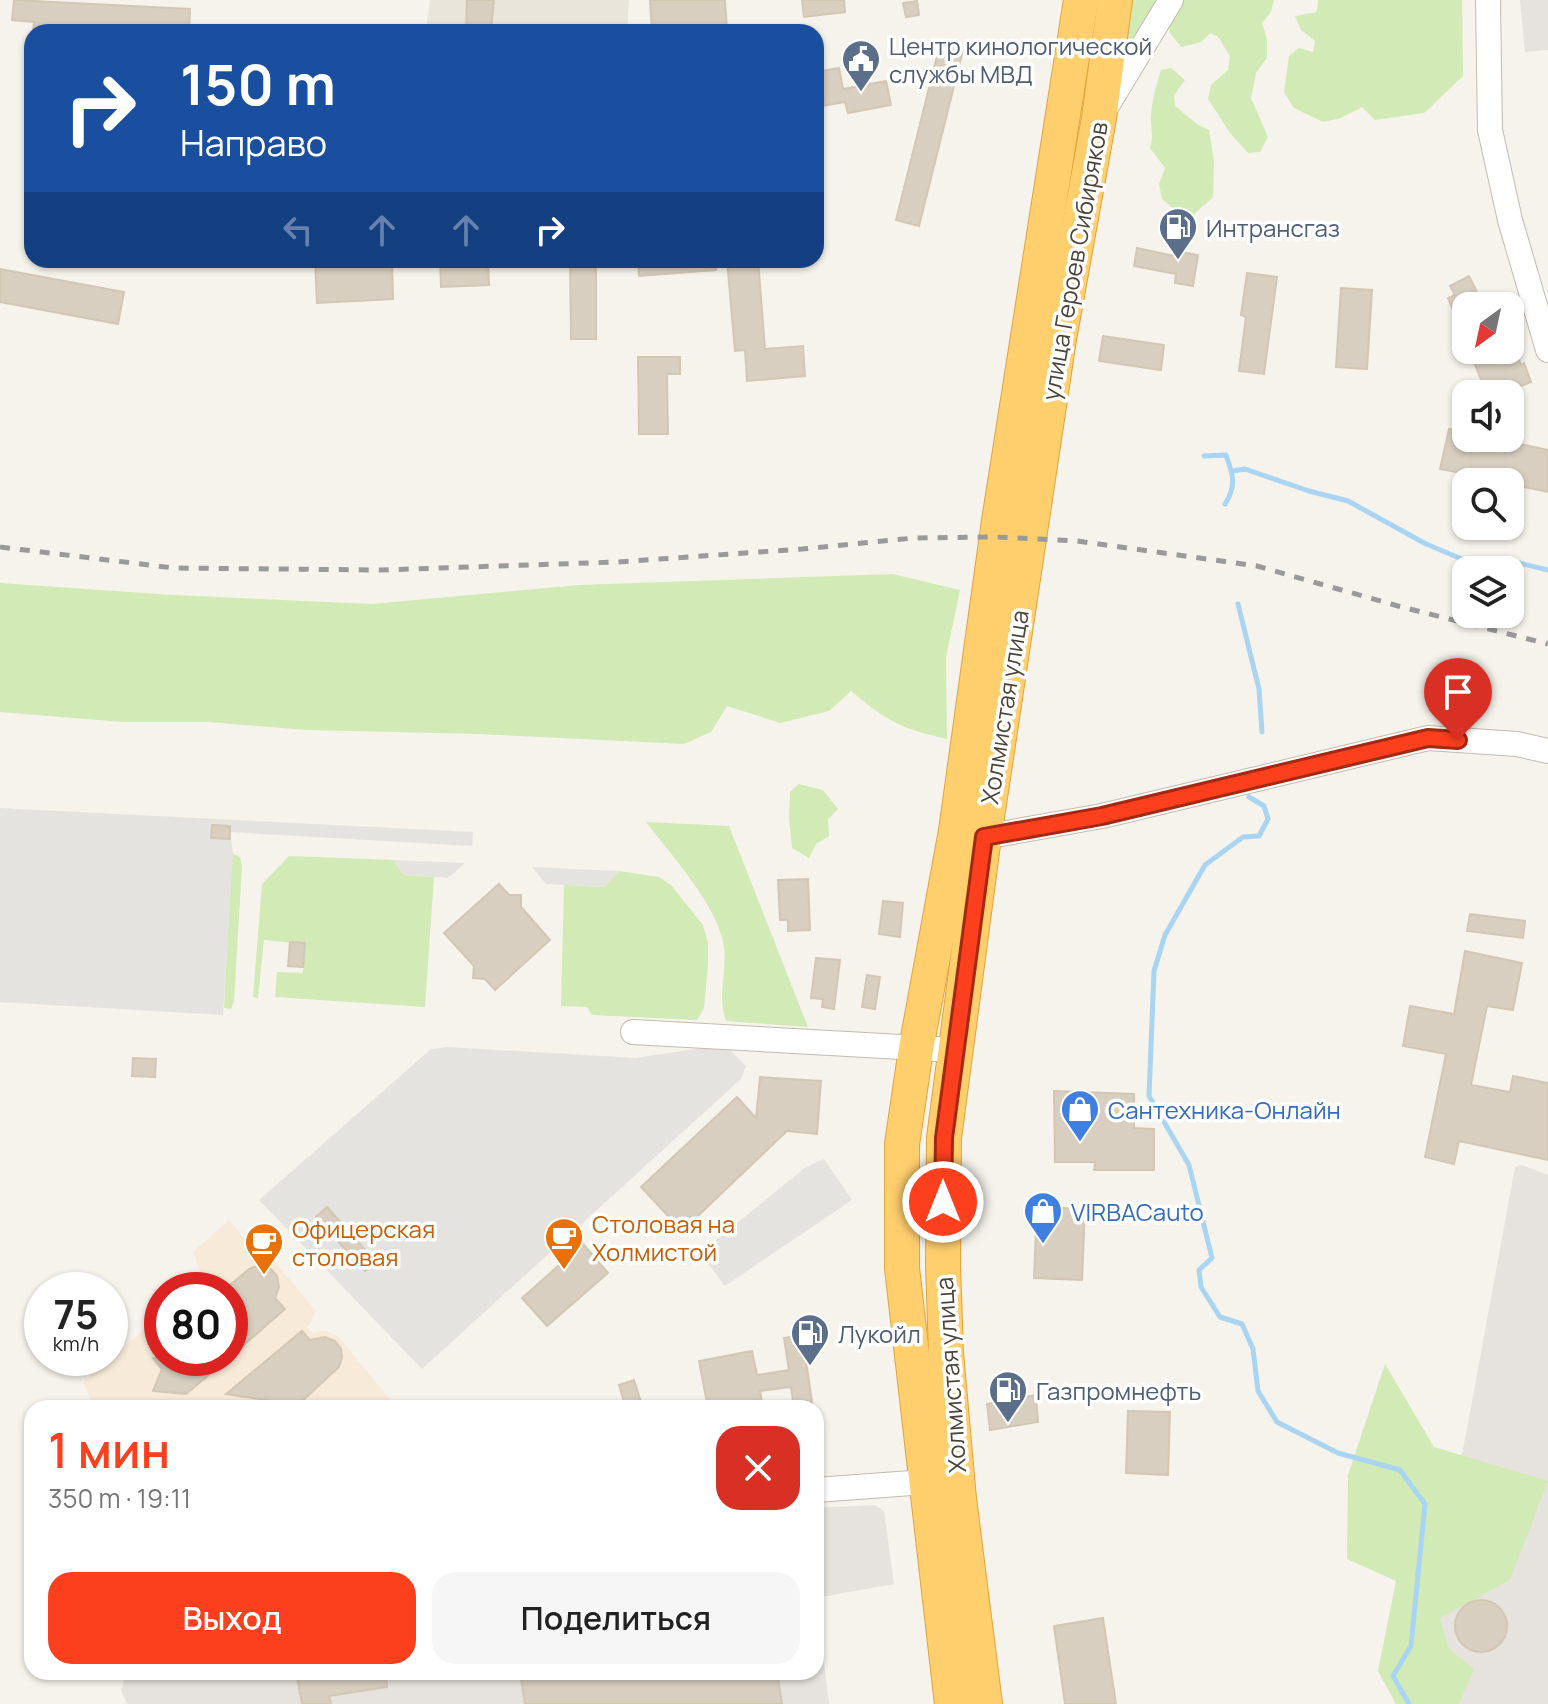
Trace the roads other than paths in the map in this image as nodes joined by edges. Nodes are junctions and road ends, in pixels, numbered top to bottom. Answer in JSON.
{"nodes":[{"id":1,"x":1081,"y":0,"type":"edge"},
{"id":2,"x":1115,"y":0,"type":"edge"},
{"id":3,"x":1171,"y":0,"type":"edge"},
{"id":4,"x":1488,"y":0,"type":"edge"},
{"id":5,"x":1099,"y":118,"type":"junction"},
{"id":6,"x":1548,"y":350,"type":"edge"},
{"id":7,"x":1015,"y":522,"type":"junction"},
{"id":8,"x":1548,"y":751,"type":"edge"},
{"id":9,"x":984,"y":837,"type":"junction"},
{"id":10,"x":633,"y":1032,"type":"dead end"},
{"id":11,"x":916,"y":1049,"type":"junction"},
{"id":12,"x":955,"y":1050,"type":"junction"},
{"id":13,"x":925,"y":1482,"type":"junction"},
{"id":14,"x":824,"y":1489,"type":"edge"},
{"id":15,"x":952,"y":1704,"type":"edge"},
{"id":16,"x":985,"y":1704,"type":"edge"}],
"edges":[{"from":1,"to":7,"type":"highway","name":"улица Героев Сибиряков"},
{"from":2,"to":5,"type":"highway","name":"улица Героев Сибиряков"},
{"from":3,"to":5,"type":"street"},
{"from":4,"to":6,"type":"street"},
{"from":5,"to":7,"type":"highway","name":"улица Героев Сибиряков"},
{"from":7,"to":9,"type":"highway","name":"Холмистая улица"},
{"from":7,"to":11,"type":"highway","name":"Холмистая улица"},
{"from":8,"to":9,"type":"street"},
{"from":9,"to":12,"type":"highway","name":"Холмистая улица"},
{"from":10,"to":11,"type":"street"},
{"from":11,"to":12,"type":"street"},
{"from":11,"to":13,"type":"highway","name":"Холмистая улица"},
{"from":12,"to":16,"type":"highway","name":"Холмистая улица"},
{"from":13,"to":14,"type":"street","name":"Холмистая улица"},
{"from":13,"to":15,"type":"highway","name":"Холмистая улица"}]}
